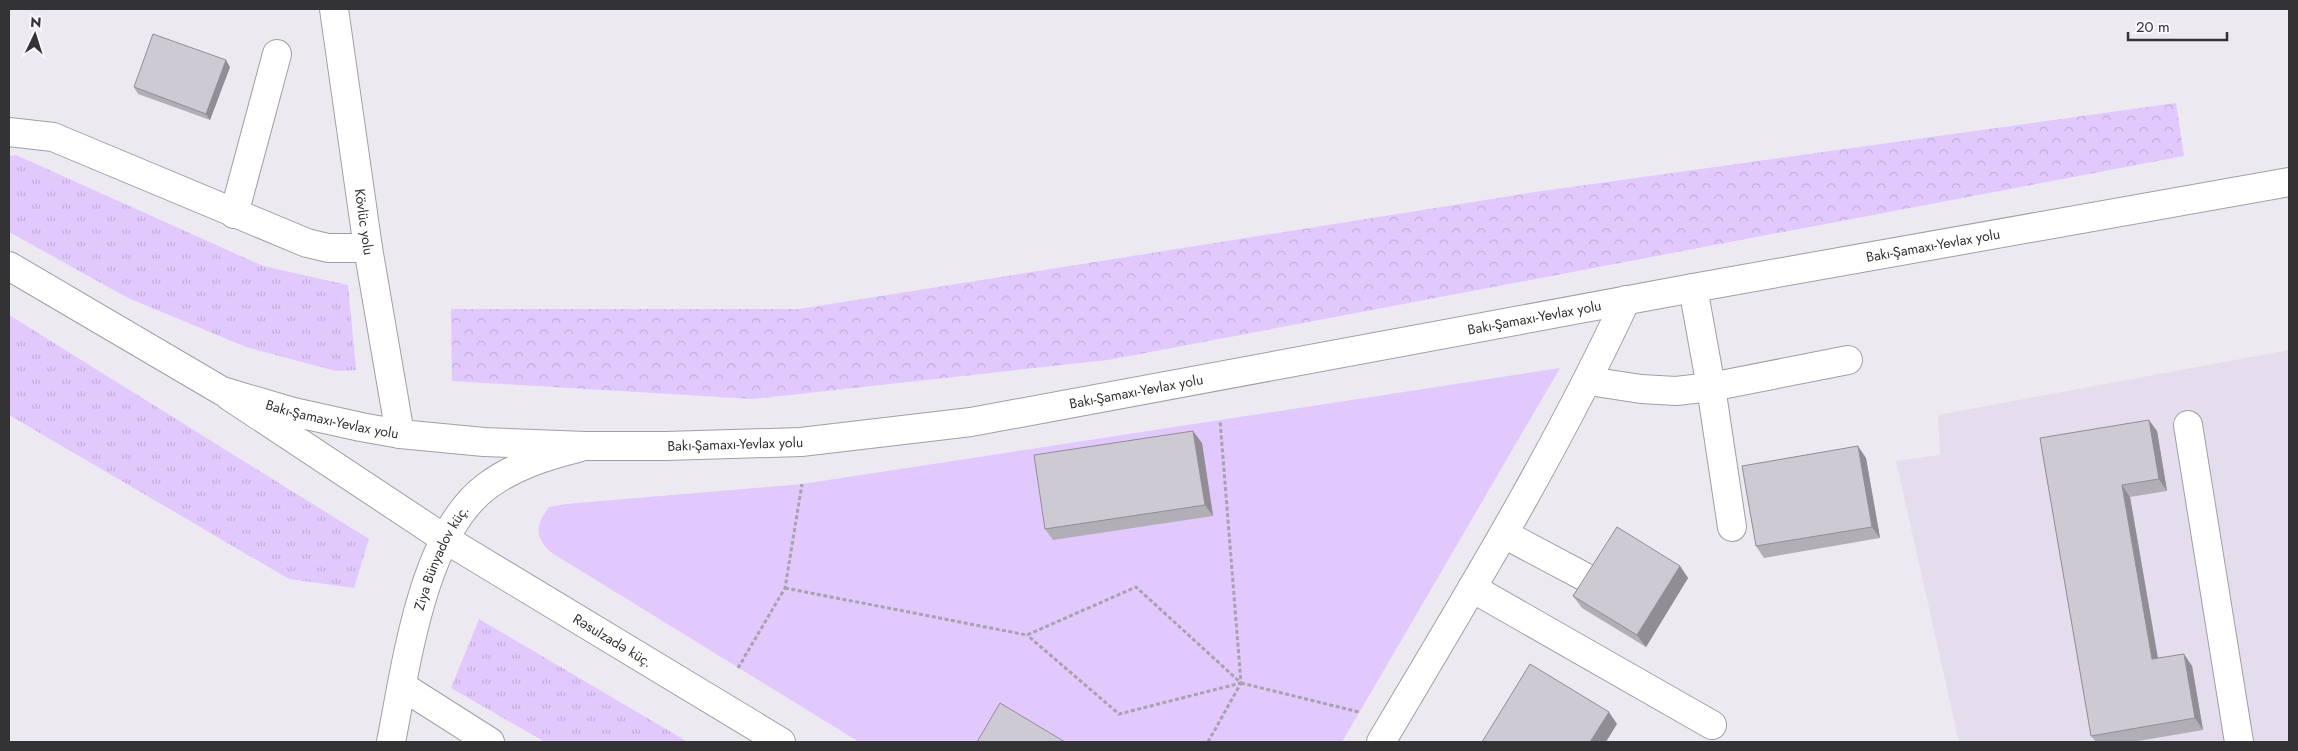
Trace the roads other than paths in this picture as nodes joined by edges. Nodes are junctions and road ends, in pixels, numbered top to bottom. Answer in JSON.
{"nodes":[{"id":1,"x":334,"y":9,"type":"edge"},
{"id":2,"x":277,"y":54,"type":"dead end"},
{"id":3,"x":9,"y":132,"type":"edge"},
{"id":4,"x":2289,"y":182,"type":"edge"},
{"id":5,"x":234,"y":214,"type":"junction"},
{"id":6,"x":368,"y":248,"type":"junction"},
{"id":7,"x":9,"y":266,"type":"edge"},
{"id":8,"x":1693,"y":288,"type":"junction"},
{"id":9,"x":1626,"y":300,"type":"junction"},
{"id":10,"x":1848,"y":360,"type":"dead end"},
{"id":11,"x":1589,"y":381,"type":"junction"},
{"id":12,"x":1711,"y":386,"type":"junction"},
{"id":13,"x":222,"y":391,"type":"junction"},
{"id":14,"x":2188,"y":425,"type":"dead end"},
{"id":15,"x":400,"y":434,"type":"junction"},
{"id":16,"x":586,"y":446,"type":"junction"},
{"id":17,"x":1732,"y":527,"type":"dead end"},
{"id":18,"x":1504,"y":534,"type":"junction"},
{"id":19,"x":445,"y":539,"type":"junction"},
{"id":20,"x":1583,"y":576,"type":"edge"},
{"id":21,"x":1472,"y":588,"type":"junction"},
{"id":22,"x":402,"y":686,"type":"junction"},
{"id":23,"x":1712,"y":725,"type":"dead end"},
{"id":24,"x":391,"y":742,"type":"edge"},
{"id":25,"x":490,"y":742,"type":"edge"},
{"id":26,"x":781,"y":742,"type":"edge"},
{"id":27,"x":1381,"y":742,"type":"edge"},
{"id":28,"x":2238,"y":742,"type":"edge"}],
"edges":[{"from":1,"to":6,"type":"main road","name":"Kövlüc yolu"},
{"from":2,"to":5,"type":"main road"},
{"from":3,"to":5,"type":"main road"},
{"from":4,"to":8,"type":"main road","name":"Bakı-Şamaxı-Yevlax yolu"},
{"from":5,"to":6,"type":"main road"},
{"from":6,"to":15,"type":"main road","name":"Kövlüc yolu"},
{"from":7,"to":13,"type":"main road","name":"Bakı-Şamaxı-Yevlax yolu"},
{"from":8,"to":9,"type":"main road","name":"Bakı-Şamaxı-Yevlax yolu"},
{"from":8,"to":12,"type":"main road"},
{"from":9,"to":11,"type":"main road"},
{"from":9,"to":16,"type":"main road","name":"Bakı-Şamaxı-Yevlax yolu"},
{"from":10,"to":12,"type":"main road"},
{"from":11,"to":12,"type":"main road"},
{"from":11,"to":18,"type":"main road"},
{"from":12,"to":17,"type":"main road"},
{"from":13,"to":15,"type":"main road","name":"Bakı-Şamaxı-Yevlax yolu"},
{"from":13,"to":19,"type":"main road","name":"Rəsulzadə küç."},
{"from":14,"to":28,"type":"main road"},
{"from":15,"to":16,"type":"main road","name":"Bakı-Şamaxı-Yevlax yolu"},
{"from":16,"to":19,"type":"main road","name":"Ziya Bünyadov küç."},
{"from":18,"to":20,"type":"main road"},
{"from":18,"to":21,"type":"main road"},
{"from":19,"to":22,"type":"main road","name":"Ziya Bünyadov küç."},
{"from":19,"to":26,"type":"main road","name":"Rəsulzadə küç."},
{"from":21,"to":23,"type":"main road"},
{"from":21,"to":27,"type":"main road"},
{"from":22,"to":24,"type":"main road","name":"Ziya Bünyadov küç."},
{"from":22,"to":25,"type":"main road"}]}
